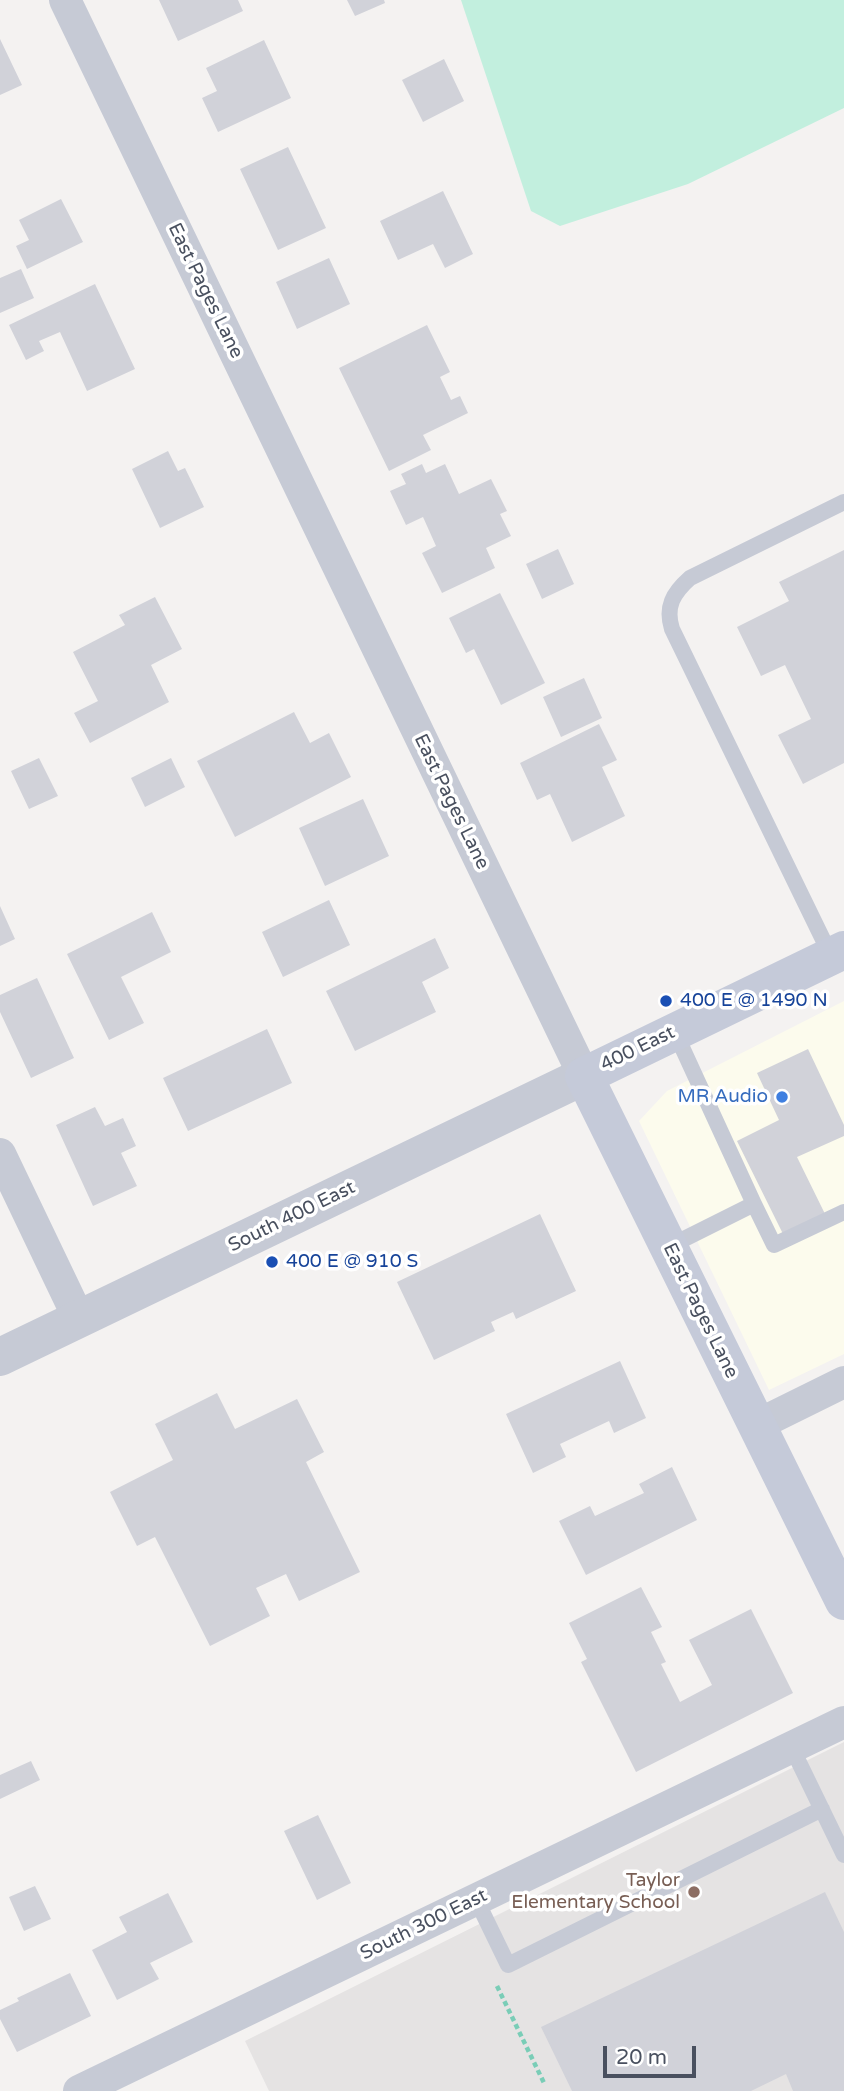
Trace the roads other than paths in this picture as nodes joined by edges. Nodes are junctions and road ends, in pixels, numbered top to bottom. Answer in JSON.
{"nodes":[{"id":1,"x":65,"y":0,"type":"edge"},
{"id":2,"x":844,"y":502,"type":"edge"},
{"id":3,"x":838,"y":953,"type":"edge"},
{"id":4,"x":674,"y":1030,"type":"junction"},
{"id":5,"x":584,"y":1076,"type":"junction"},
{"id":6,"x":0,"y":1154,"type":"edge"},
{"id":7,"x":754,"y":1204,"type":"junction"},
{"id":8,"x":844,"y":1212,"type":"edge"},
{"id":9,"x":668,"y":1247,"type":"junction"},
{"id":10,"x":79,"y":1319,"type":"junction"},
{"id":11,"x":0,"y":1357,"type":"edge"},
{"id":12,"x":844,"y":1382,"type":"edge"},
{"id":13,"x":757,"y":1425,"type":"junction"},
{"id":14,"x":844,"y":1601,"type":"edge"},
{"id":15,"x":844,"y":1722,"type":"edge"},
{"id":16,"x":792,"y":1748,"type":"junction"},
{"id":17,"x":822,"y":1809,"type":"junction"},
{"id":18,"x":844,"y":1855,"type":"edge"},
{"id":19,"x":476,"y":1899,"type":"junction"},
{"id":20,"x":79,"y":2091,"type":"edge"}],
"edges":[{"from":1,"to":5,"type":"street","name":"East Pages Lane"},
{"from":2,"to":3,"type":"lane"},
{"from":3,"to":4,"type":"main road","name":"400 East"},
{"from":4,"to":5,"type":"main road","name":"400 East"},
{"from":4,"to":7,"type":"lane"},
{"from":5,"to":9,"type":"main road","name":"East Pages Lane"},
{"from":5,"to":10,"type":"street","name":"South 400 East"},
{"from":6,"to":10,"type":"street"},
{"from":7,"to":8,"type":"lane"},
{"from":7,"to":9,"type":"lane"},
{"from":9,"to":13,"type":"main road","name":"East Pages Lane"},
{"from":10,"to":11,"type":"street","name":"South 400 East"},
{"from":12,"to":13,"type":"street"},
{"from":13,"to":14,"type":"main road","name":"East Pages Lane"},
{"from":15,"to":16,"type":"street","name":"South 300 East"},
{"from":16,"to":17,"type":"lane"},
{"from":16,"to":19,"type":"street","name":"South 300 East"},
{"from":17,"to":18,"type":"lane"},
{"from":17,"to":19,"type":"lane"},
{"from":19,"to":20,"type":"street","name":"South 300 East"}]}
